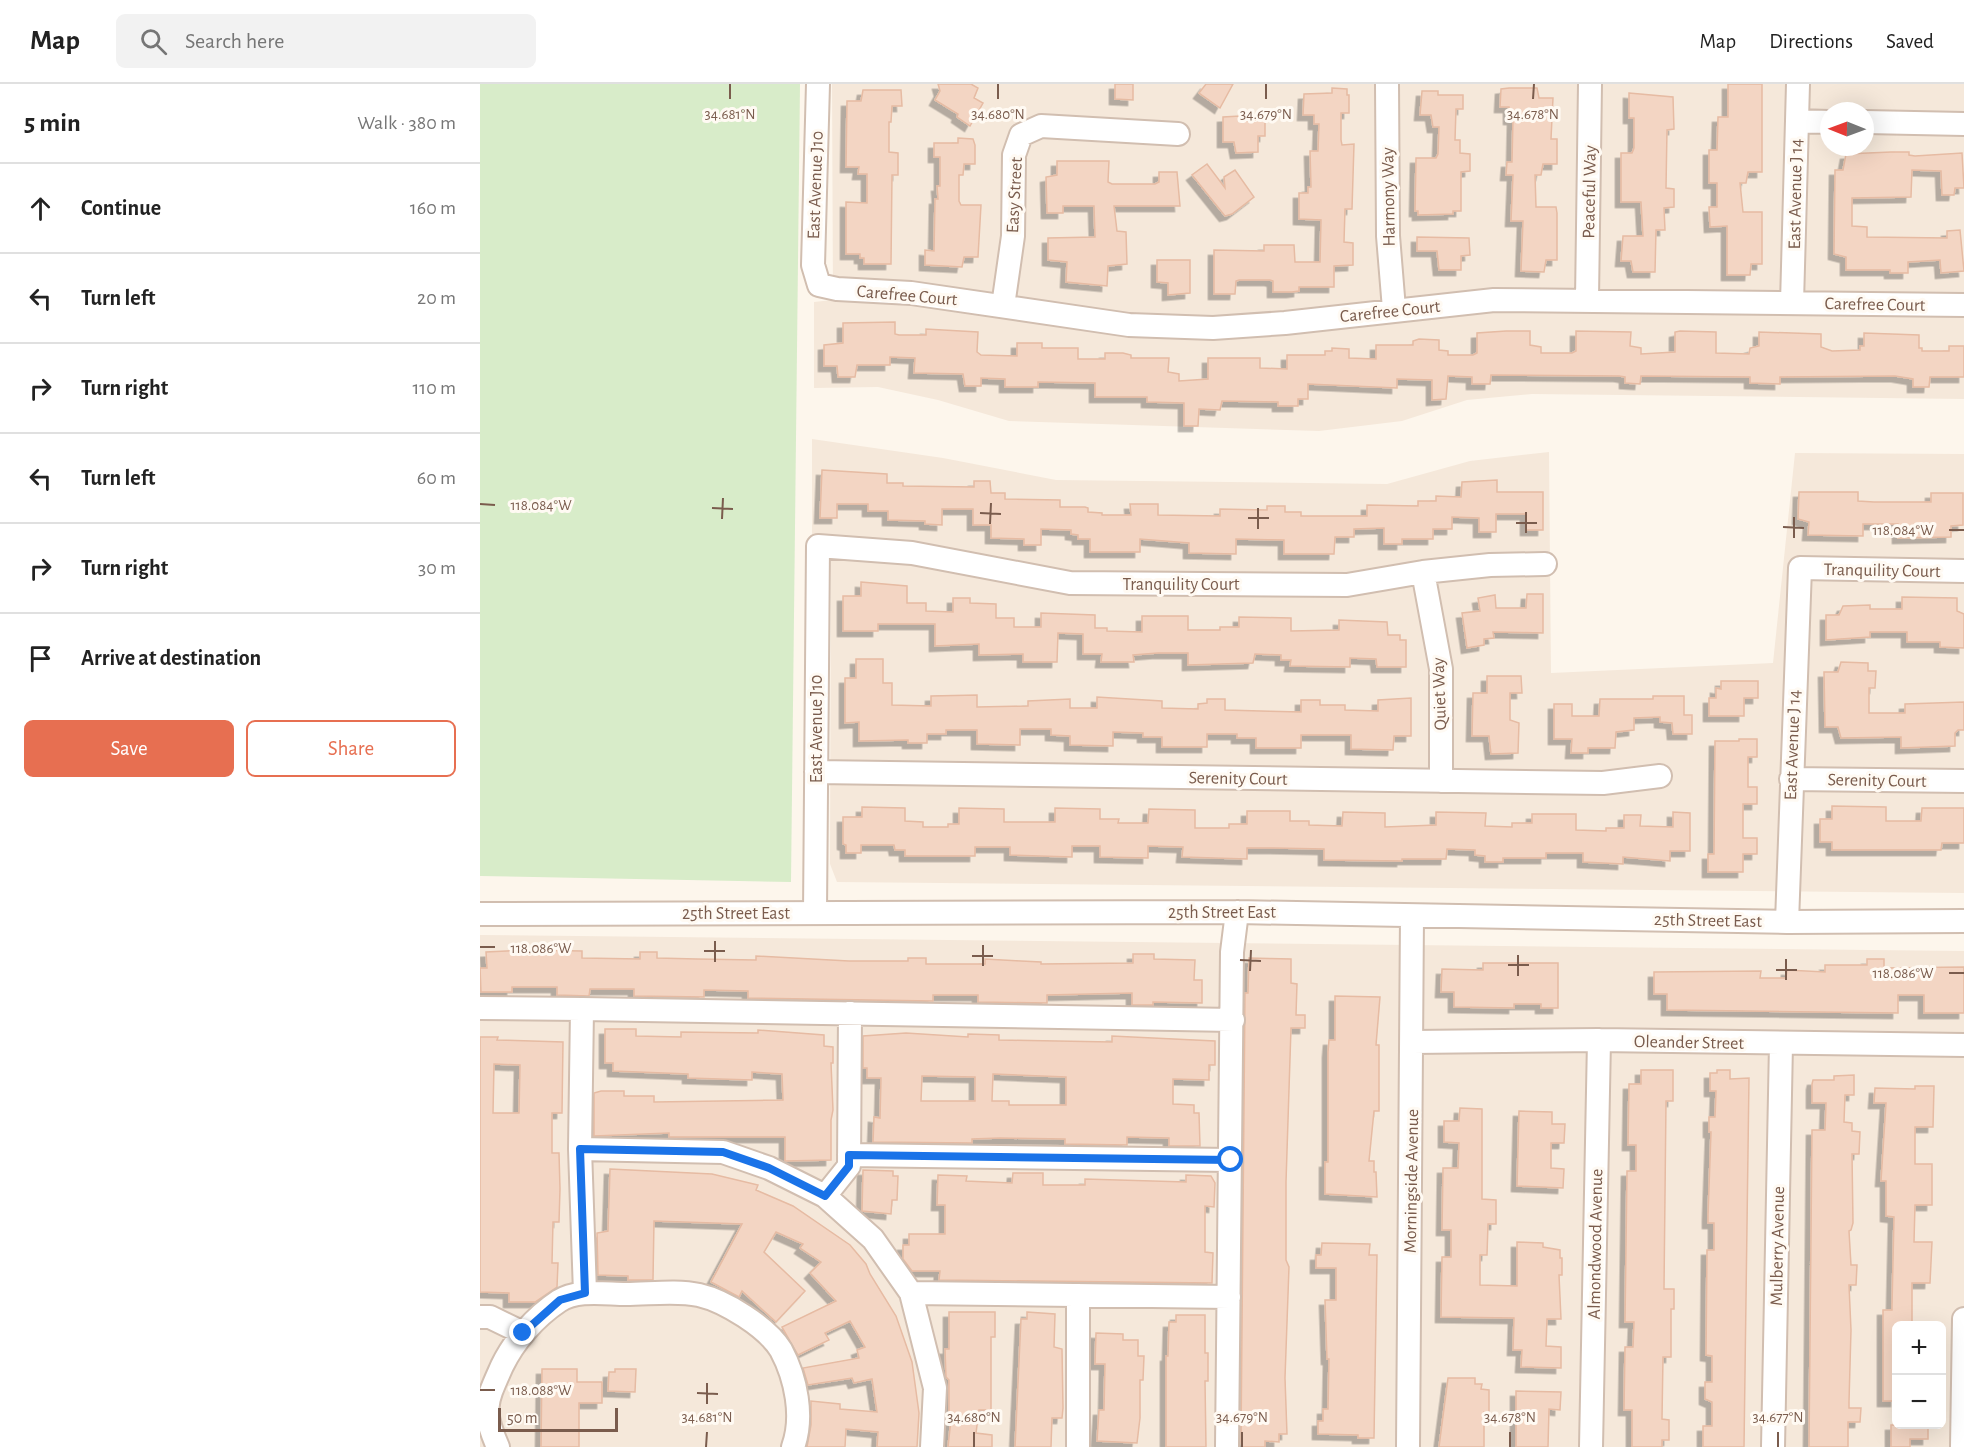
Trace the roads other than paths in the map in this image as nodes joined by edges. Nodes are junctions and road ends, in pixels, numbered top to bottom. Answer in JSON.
{"nodes":[{"id":1,"x":818,"y":84,"type":"edge"},
{"id":2,"x":1387,"y":84,"type":"edge"},
{"id":3,"x":1590,"y":84,"type":"edge"},
{"id":4,"x":1797,"y":84,"type":"edge"},
{"id":5,"x":1797,"y":121,"type":"junction"},
{"id":6,"x":1820,"y":122,"type":"edge"},
{"id":7,"x":1874,"y":122,"type":"edge"},
{"id":8,"x":1964,"y":124,"type":"edge"},
{"id":9,"x":1178,"y":134,"type":"dead end"},
{"id":10,"x":819,"y":285,"type":"joint"},
{"id":11,"x":1587,"y":299,"type":"junction"},
{"id":12,"x":1792,"y":303,"type":"junction"},
{"id":13,"x":1964,"y":305,"type":"edge"},
{"id":14,"x":1003,"y":306,"type":"junction"},
{"id":15,"x":1394,"y":309,"type":"junction"},
{"id":16,"x":818,"y":546,"type":"joint"},
{"id":17,"x":1545,"y":564,"type":"dead end"},
{"id":18,"x":1800,"y":568,"type":"joint"},
{"id":19,"x":1964,"y":571,"type":"edge"},
{"id":20,"x":1423,"y":572,"type":"junction"},
{"id":21,"x":816,"y":772,"type":"junction"},
{"id":22,"x":1660,"y":776,"type":"dead end"},
{"id":23,"x":1791,"y":779,"type":"junction"},
{"id":24,"x":1441,"y":781,"type":"junction"},
{"id":25,"x":1964,"y":782,"type":"edge"},
{"id":26,"x":1237,"y":912,"type":"junction"},
{"id":27,"x":815,"y":913,"type":"junction"},
{"id":28,"x":480,"y":914,"type":"edge"},
{"id":29,"x":1412,"y":916,"type":"junction"},
{"id":30,"x":1964,"y":921,"type":"edge"},
{"id":31,"x":1787,"y":922,"type":"junction"},
{"id":32,"x":480,"y":1008,"type":"edge"},
{"id":33,"x":582,"y":1009,"type":"junction"},
{"id":34,"x":850,"y":1013,"type":"junction"},
{"id":35,"x":1233,"y":1020,"type":"junction"},
{"id":36,"x":1599,"y":1040,"type":"junction"},
{"id":37,"x":1413,"y":1042,"type":"junction"},
{"id":38,"x":1781,"y":1044,"type":"junction"},
{"id":39,"x":1964,"y":1045,"type":"edge"},
{"id":40,"x":580,"y":1149,"type":"junction"},
{"id":41,"x":849,"y":1155,"type":"junction"},
{"id":42,"x":1231,"y":1160,"type":"junction"},
{"id":43,"x":825,"y":1196,"type":"junction"},
{"id":44,"x":585,"y":1293,"type":"junction"},
{"id":45,"x":911,"y":1293,"type":"junction"},
{"id":46,"x":1078,"y":1295,"type":"junction"},
{"id":47,"x":1229,"y":1297,"type":"junction"},
{"id":48,"x":480,"y":1317,"type":"edge"},
{"id":49,"x":1964,"y":1319,"type":"edge"},
{"id":50,"x":523,"y":1333,"type":"junction"},
{"id":51,"x":483,"y":1400,"type":"edge"},
{"id":52,"x":484,"y":1424,"type":"edge"},
{"id":53,"x":498,"y":1447,"type":"edge"},
{"id":54,"x":793,"y":1447,"type":"edge"},
{"id":55,"x":932,"y":1447,"type":"edge"},
{"id":56,"x":1078,"y":1447,"type":"edge"},
{"id":57,"x":1227,"y":1447,"type":"edge"},
{"id":58,"x":1408,"y":1447,"type":"edge"},
{"id":59,"x":1591,"y":1447,"type":"edge"},
{"id":60,"x":1773,"y":1447,"type":"edge"},
{"id":61,"x":1962,"y":1447,"type":"edge"}],
"edges":[{"from":1,"to":10,"type":"street","name":"East Avenue J10"},
{"from":2,"to":15,"type":"street","name":"Harmony Way"},
{"from":3,"to":11,"type":"street","name":"Peaceful Way"},
{"from":4,"to":5,"type":"street","name":"East Avenue J 14"},
{"from":5,"to":6,"type":"street"},
{"from":5,"to":12,"type":"street","name":"East Avenue J 14"},
{"from":7,"to":8,"type":"street"},
{"from":9,"to":14,"type":"street","name":"Easy Street"},
{"from":10,"to":14,"type":"street","name":"Carefree Court"},
{"from":11,"to":12,"type":"street","name":"Carefree Court"},
{"from":11,"to":15,"type":"street","name":"Carefree Court"},
{"from":12,"to":13,"type":"street","name":"Carefree Court"},
{"from":14,"to":15,"type":"street","name":"Carefree Court"},
{"from":16,"to":20,"type":"street","name":"Tranquility Court"},
{"from":16,"to":21,"type":"street","name":"East Avenue J10"},
{"from":17,"to":20,"type":"street","name":"Tranquility Court"},
{"from":18,"to":19,"type":"street","name":"Tranquility Court"},
{"from":18,"to":23,"type":"street","name":"East Avenue J 14"},
{"from":20,"to":24,"type":"street","name":"Quiet Way"},
{"from":21,"to":24,"type":"street","name":"Serenity Court"},
{"from":21,"to":27,"type":"street","name":"East Avenue J10"},
{"from":22,"to":24,"type":"street","name":"Serenity Court"},
{"from":23,"to":25,"type":"street","name":"Serenity Court"},
{"from":23,"to":31,"type":"street","name":"East Avenue J 14"},
{"from":26,"to":27,"type":"street","name":"25th Street East"},
{"from":26,"to":29,"type":"street","name":"25th Street East"},
{"from":26,"to":35,"type":"street"},
{"from":27,"to":28,"type":"street","name":"25th Street East"},
{"from":29,"to":31,"type":"street","name":"25th Street East"},
{"from":29,"to":37,"type":"street","name":"Morningside Avenue"},
{"from":30,"to":31,"type":"street","name":"25th Street East"},
{"from":32,"to":33,"type":"street"},
{"from":33,"to":34,"type":"street"},
{"from":33,"to":40,"type":"street"},
{"from":34,"to":35,"type":"street"},
{"from":34,"to":41,"type":"street"},
{"from":35,"to":42,"type":"street"},
{"from":36,"to":37,"type":"street","name":"Oleander Street"},
{"from":36,"to":38,"type":"street","name":"Oleander Street"},
{"from":36,"to":59,"type":"street","name":"Almondwood Avenue"},
{"from":37,"to":58,"type":"street","name":"Morningside Avenue"},
{"from":38,"to":39,"type":"street","name":"Oleander Street"},
{"from":38,"to":60,"type":"street","name":"Mulberry Avenue"},
{"from":40,"to":43,"type":"street"},
{"from":40,"to":44,"type":"street"},
{"from":41,"to":42,"type":"street"},
{"from":41,"to":43,"type":"street"},
{"from":42,"to":47,"type":"street"},
{"from":43,"to":45,"type":"street"},
{"from":44,"to":50,"type":"street"},
{"from":44,"to":54,"type":"street"},
{"from":45,"to":46,"type":"street"},
{"from":45,"to":55,"type":"street"},
{"from":46,"to":47,"type":"street"},
{"from":46,"to":56,"type":"street"},
{"from":47,"to":57,"type":"street"},
{"from":48,"to":50,"type":"street"},
{"from":49,"to":61,"type":"street"},
{"from":50,"to":51,"type":"street"},
{"from":51,"to":52,"type":"street"},
{"from":52,"to":53,"type":"street"}]}
